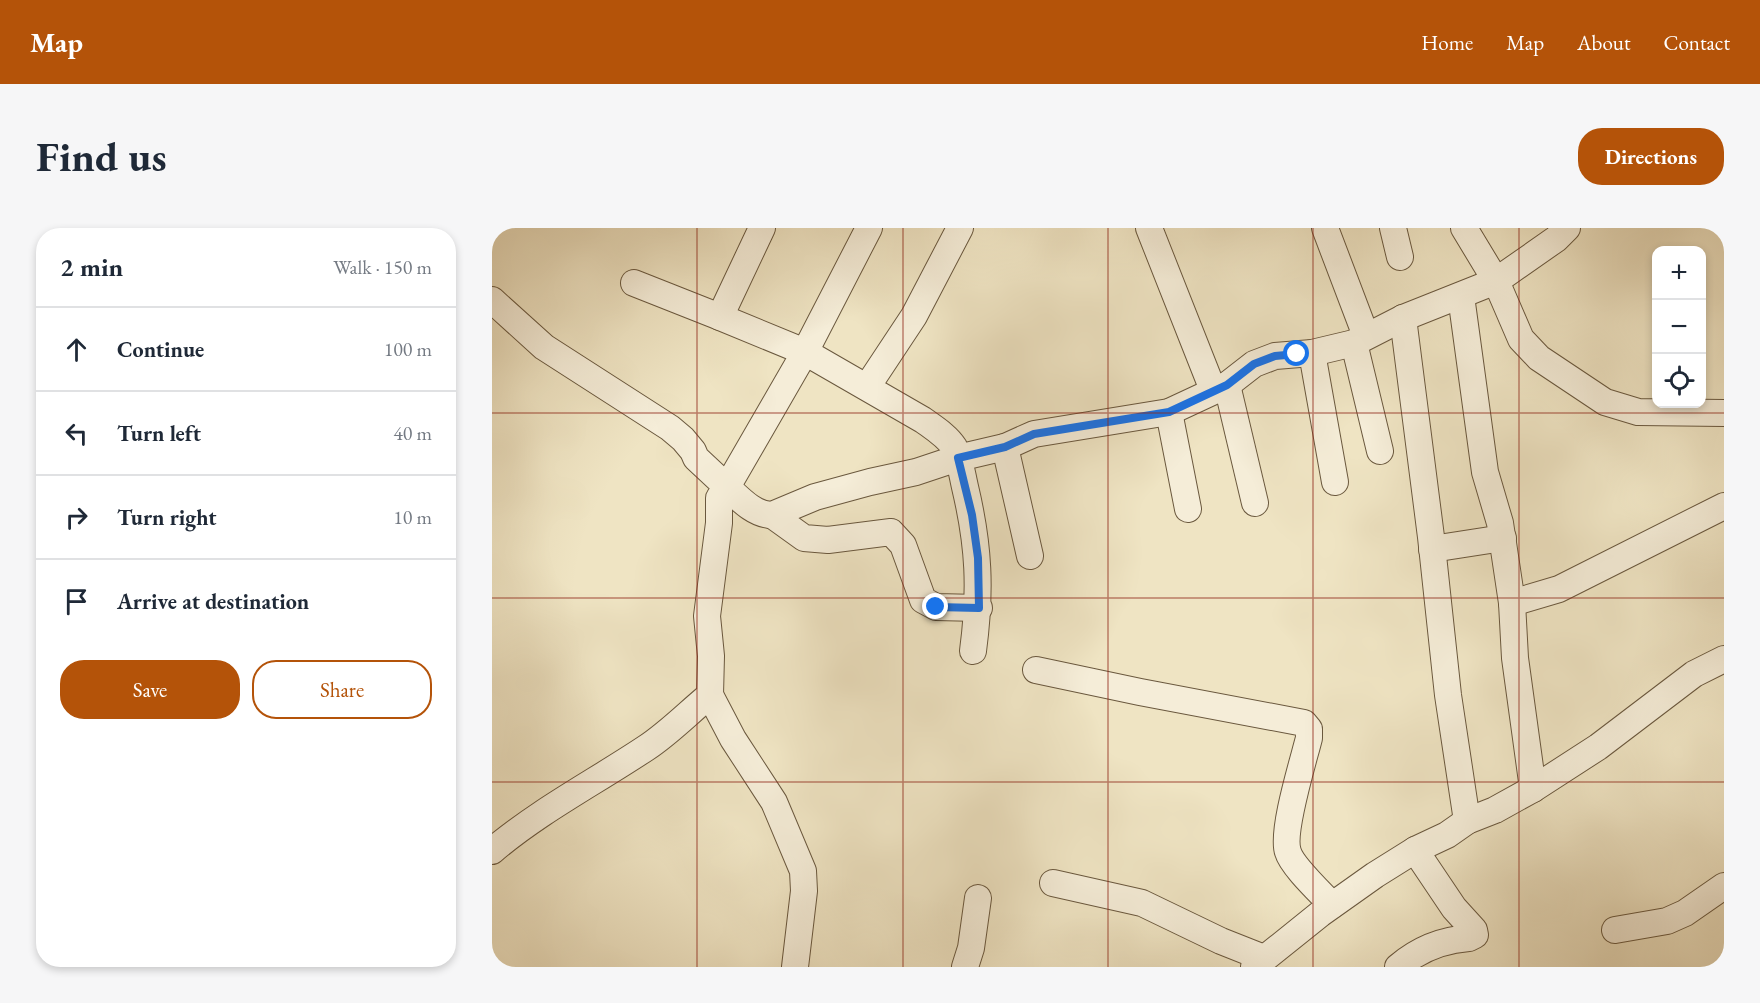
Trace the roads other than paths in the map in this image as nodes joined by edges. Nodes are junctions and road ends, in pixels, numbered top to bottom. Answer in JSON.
{"nodes":[{"id":1,"x":762,"y":228,"type":"edge"},
{"id":2,"x":869,"y":228,"type":"edge"},
{"id":3,"x":960,"y":228,"type":"edge"},
{"id":4,"x":1149,"y":228,"type":"edge"},
{"id":5,"x":1325,"y":228,"type":"edge"},
{"id":6,"x":1393,"y":228,"type":"edge"},
{"id":7,"x":1464,"y":228,"type":"edge"},
{"id":8,"x":1567,"y":228,"type":"edge"},
{"id":9,"x":1400,"y":257,"type":"dead end"},
{"id":10,"x":1496,"y":281,"type":"junction"},
{"id":11,"x":634,"y":283,"type":"dead end"},
{"id":12,"x":1461,"y":296,"type":"junction"},
{"id":13,"x":492,"y":300,"type":"edge"},
{"id":14,"x":720,"y":317,"type":"junction"},
{"id":15,"x":1403,"y":318,"type":"junction"},
{"id":16,"x":1360,"y":339,"type":"junction"},
{"id":17,"x":805,"y":352,"type":"junction"},
{"id":18,"x":1312,"y":353,"type":"junction"},
{"id":19,"x":867,"y":387,"type":"junction"},
{"id":20,"x":1220,"y":388,"type":"junction"},
{"id":21,"x":1169,"y":412,"type":"junction"},
{"id":22,"x":1724,"y":413,"type":"edge"},
{"id":23,"x":1005,"y":447,"type":"junction"},
{"id":24,"x":1380,"y":451,"type":"dead end"},
{"id":25,"x":958,"y":458,"type":"junction"},
{"id":26,"x":1335,"y":482,"type":"dead end"},
{"id":27,"x":727,"y":487,"type":"junction"},
{"id":28,"x":1256,"y":503,"type":"dead end"},
{"id":29,"x":1724,"y":506,"type":"edge"},
{"id":30,"x":1188,"y":509,"type":"dead end"},
{"id":31,"x":772,"y":515,"type":"junction"},
{"id":32,"x":1503,"y":538,"type":"junction"},
{"id":33,"x":1432,"y":549,"type":"junction"},
{"id":34,"x":1030,"y":556,"type":"dead end"},
{"id":35,"x":1512,"y":603,"type":"junction"},
{"id":36,"x":979,"y":608,"type":"junction"},
{"id":37,"x":973,"y":651,"type":"dead end"},
{"id":38,"x":1724,"y":659,"type":"edge"},
{"id":39,"x":1036,"y":670,"type":"dead end"},
{"id":40,"x":710,"y":695,"type":"junction"},
{"id":41,"x":1533,"y":789,"type":"junction"},
{"id":42,"x":1467,"y":821,"type":"junction"},
{"id":43,"x":1415,"y":849,"type":"junction"},
{"id":44,"x":492,"y":851,"type":"edge"},
{"id":45,"x":1053,"y":883,"type":"dead end"},
{"id":46,"x":1724,"y":886,"type":"edge"},
{"id":47,"x":978,"y":898,"type":"dead end"},
{"id":48,"x":1332,"y":905,"type":"junction"},
{"id":49,"x":1615,"y":930,"type":"dead end"},
{"id":50,"x":1259,"y":963,"type":"edge"},
{"id":51,"x":795,"y":967,"type":"edge"},
{"id":52,"x":965,"y":967,"type":"edge"},
{"id":53,"x":1398,"y":967,"type":"edge"}],
"edges":[{"from":1,"to":14,"type":"street"},
{"from":2,"to":17,"type":"street"},
{"from":3,"to":19,"type":"street"},
{"from":4,"to":20,"type":"street"},
{"from":5,"to":16,"type":"street"},
{"from":6,"to":9,"type":"street"},
{"from":7,"to":10,"type":"street"},
{"from":8,"to":10,"type":"street"},
{"from":10,"to":12,"type":"street"},
{"from":10,"to":22,"type":"street"},
{"from":11,"to":14,"type":"street"},
{"from":12,"to":15,"type":"street"},
{"from":12,"to":32,"type":"street"},
{"from":13,"to":27,"type":"street"},
{"from":14,"to":17,"type":"street"},
{"from":15,"to":16,"type":"street"},
{"from":15,"to":33,"type":"street"},
{"from":16,"to":18,"type":"street"},
{"from":16,"to":24,"type":"street"},
{"from":17,"to":19,"type":"street"},
{"from":17,"to":27,"type":"street"},
{"from":18,"to":20,"type":"street"},
{"from":18,"to":26,"type":"street"},
{"from":19,"to":25,"type":"street"},
{"from":20,"to":21,"type":"street"},
{"from":20,"to":28,"type":"street"},
{"from":21,"to":23,"type":"street"},
{"from":21,"to":30,"type":"street"},
{"from":23,"to":25,"type":"street"},
{"from":23,"to":34,"type":"street"},
{"from":25,"to":31,"type":"street"},
{"from":25,"to":36,"type":"street"},
{"from":27,"to":31,"type":"street"},
{"from":27,"to":40,"type":"street"},
{"from":29,"to":35,"type":"street"},
{"from":31,"to":36,"type":"street"},
{"from":32,"to":33,"type":"street"},
{"from":32,"to":35,"type":"street"},
{"from":33,"to":42,"type":"street"},
{"from":35,"to":41,"type":"street"},
{"from":36,"to":37,"type":"street"},
{"from":38,"to":41,"type":"street"},
{"from":39,"to":48,"type":"street"},
{"from":40,"to":44,"type":"street"},
{"from":40,"to":51,"type":"street"},
{"from":41,"to":42,"type":"street"},
{"from":42,"to":43,"type":"street"},
{"from":43,"to":48,"type":"street"},
{"from":43,"to":53,"type":"street"},
{"from":45,"to":50,"type":"street"},
{"from":46,"to":49,"type":"street"},
{"from":47,"to":52,"type":"street"},
{"from":48,"to":50,"type":"street"}]}
